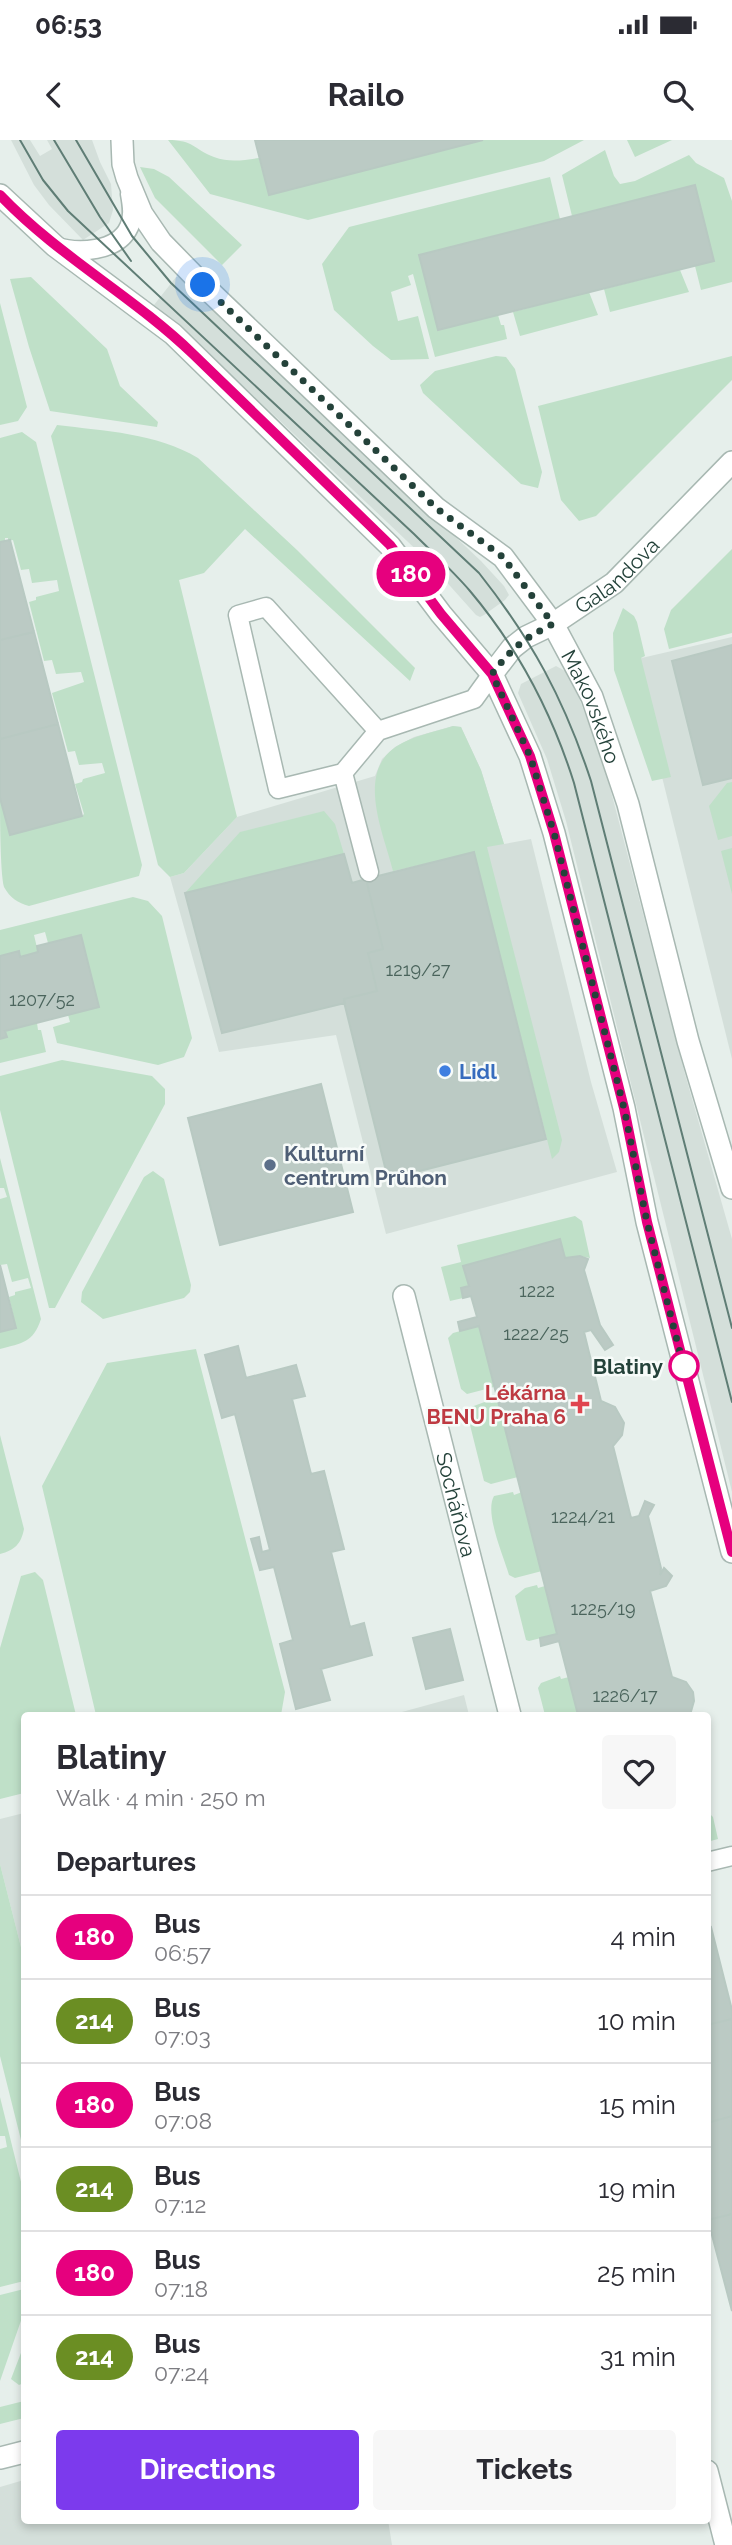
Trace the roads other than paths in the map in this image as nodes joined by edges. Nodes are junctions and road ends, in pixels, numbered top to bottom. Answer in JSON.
{"nodes":[{"id":1,"x":122,"y":140,"type":"edge"},
{"id":2,"x":127,"y":178,"type":"junction"},
{"id":3,"x":0,"y":195,"type":"edge"},
{"id":4,"x":55,"y":246,"type":"junction"},
{"id":5,"x":732,"y":462,"type":"edge"},
{"id":6,"x":553,"y":624,"type":"junction"},
{"id":7,"x":492,"y":674,"type":"junction"},
{"id":8,"x":378,"y":731,"type":"junction"},
{"id":9,"x":343,"y":773,"type":"junction"},
{"id":10,"x":369,"y":872,"type":"dead end"},
{"id":11,"x":732,"y":1188,"type":"edge"},
{"id":12,"x":404,"y":1296,"type":"dead end"},
{"id":13,"x":732,"y":1552,"type":"edge"},
{"id":14,"x":509,"y":1712,"type":"edge"},
{"id":15,"x":732,"y":1856,"type":"edge"},
{"id":16,"x":711,"y":1861,"type":"edge"},
{"id":17,"x":21,"y":2453,"type":"edge"},
{"id":18,"x":0,"y":2458,"type":"edge"},
{"id":19,"x":711,"y":2487,"type":"edge"},
{"id":20,"x":726,"y":2545,"type":"edge"}],
"edges":[{"from":1,"to":2,"type":"street","name":"Makovského"},
{"from":2,"to":4,"type":"lane"},
{"from":2,"to":6,"type":"street","name":"Makovského"},
{"from":3,"to":4,"type":"street"},
{"from":4,"to":7,"type":"street"},
{"from":5,"to":6,"type":"street","name":"Galandova"},
{"from":6,"to":7,"type":"street","name":"Galandova"},
{"from":6,"to":11,"type":"street","name":"Makovského"},
{"from":7,"to":8,"type":"lane"},
{"from":7,"to":13,"type":"street"},
{"from":8,"to":9,"type":"lane"},
{"from":8,"to":9,"type":"lane"},
{"from":9,"to":10,"type":"lane"},
{"from":12,"to":14,"type":"street","name":"Socháňova"},
{"from":15,"to":16,"type":"lane"},
{"from":17,"to":18,"type":"street"},
{"from":19,"to":20,"type":"street"}]}
